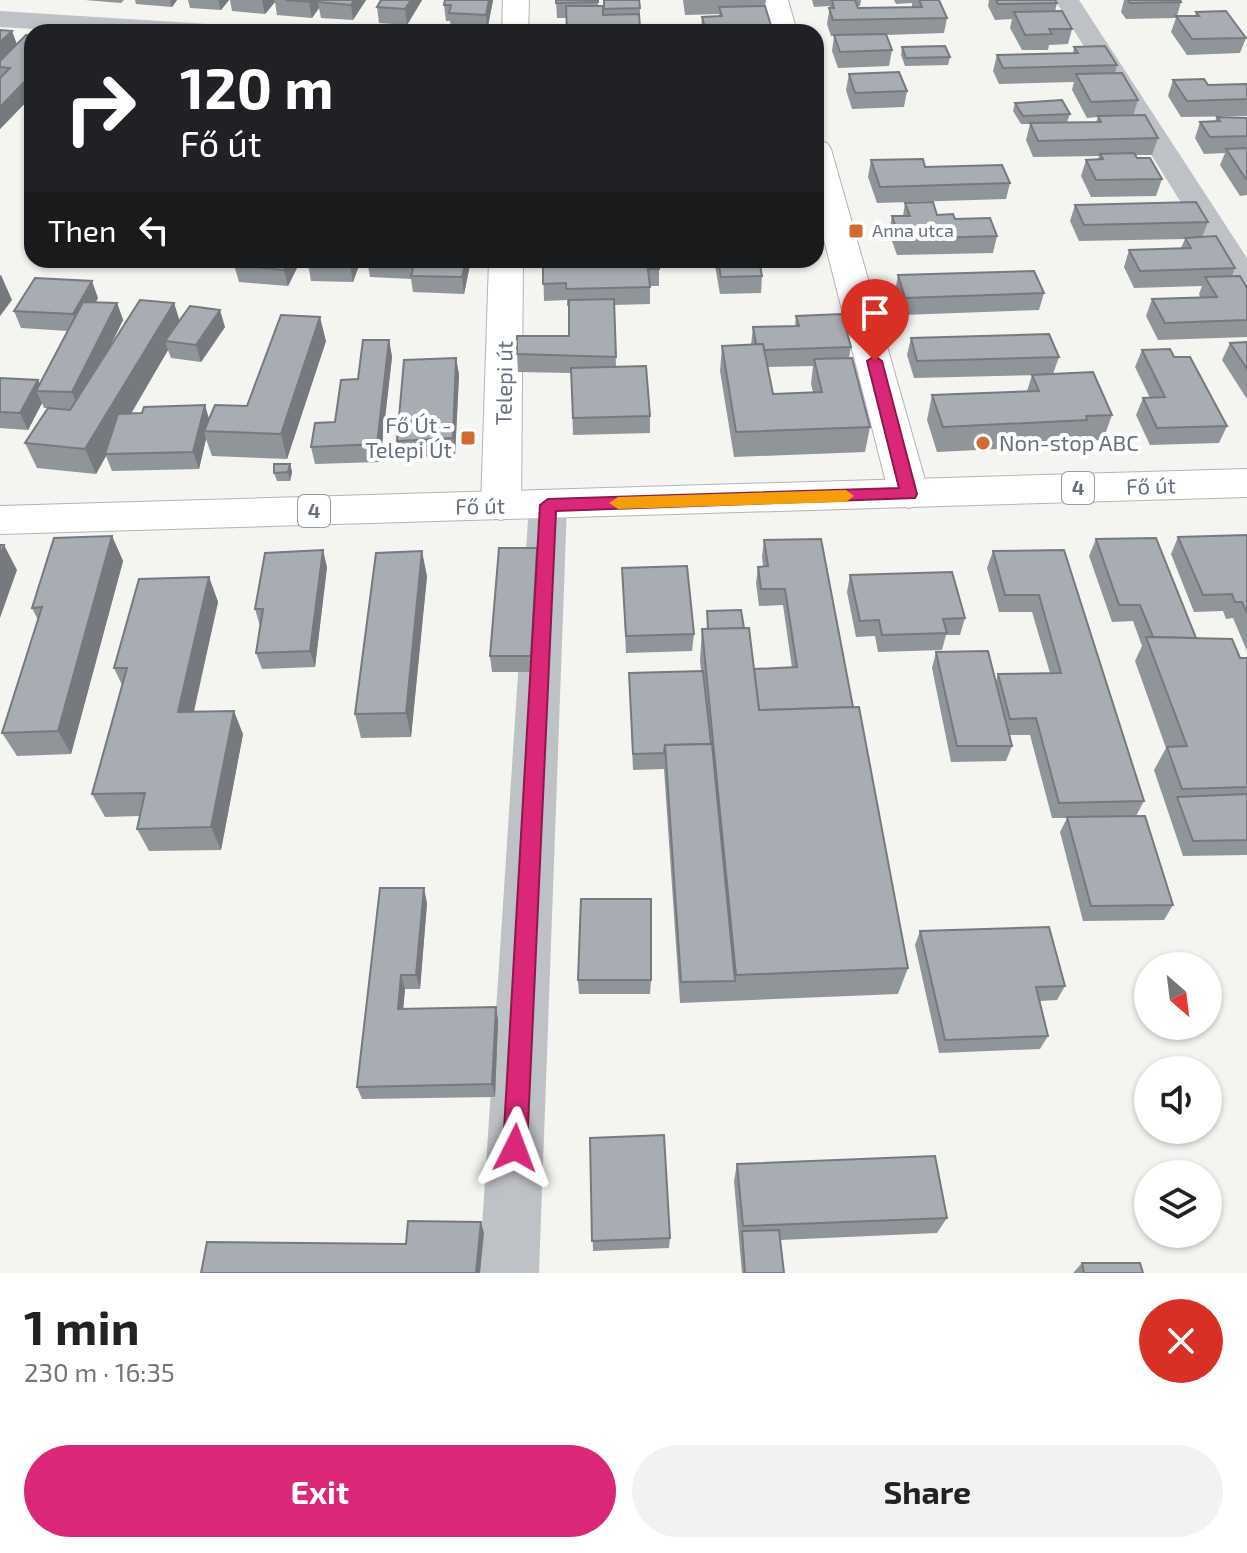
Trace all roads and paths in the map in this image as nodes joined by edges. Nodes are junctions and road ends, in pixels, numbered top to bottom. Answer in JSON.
{"nodes":[{"id":1,"x":516,"y":0,"type":"edge"},
{"id":2,"x":775,"y":0,"type":"edge"},
{"id":3,"x":1067,"y":0,"type":"edge"},
{"id":4,"x":0,"y":19,"type":"edge"},
{"id":5,"x":80,"y":24,"type":"edge"},
{"id":6,"x":515,"y":24,"type":"edge"},
{"id":7,"x":782,"y":24,"type":"edge"},
{"id":8,"x":824,"y":179,"type":"edge"},
{"id":9,"x":506,"y":268,"type":"edge"},
{"id":10,"x":1247,"y":283,"type":"edge"},
{"id":11,"x":1247,"y":483,"type":"edge"},
{"id":12,"x":909,"y":494,"type":"junction"},
{"id":13,"x":548,"y":505,"type":"junction"},
{"id":14,"x":501,"y":506,"type":"junction"},
{"id":15,"x":0,"y":520,"type":"edge"},
{"id":16,"x":509,"y":1273,"type":"edge"}],
"edges":[{"from":1,"to":6,"type":"main road"},
{"from":2,"to":7,"type":"main road"},
{"from":3,"to":10,"type":"street"},
{"from":4,"to":5,"type":"street"},
{"from":8,"to":12,"type":"main road"},
{"from":9,"to":14,"type":"main road","name":"Telepi út"},
{"from":11,"to":12,"type":"main road","name":"Fő út","number":"4"},
{"from":12,"to":13,"type":"main road","name":"Fő út","number":"4"},
{"from":13,"to":14,"type":"main road","name":"Fő út","number":"4"},
{"from":13,"to":16,"type":"street"},
{"from":14,"to":15,"type":"main road","name":"Fő út","number":"4"}]}
